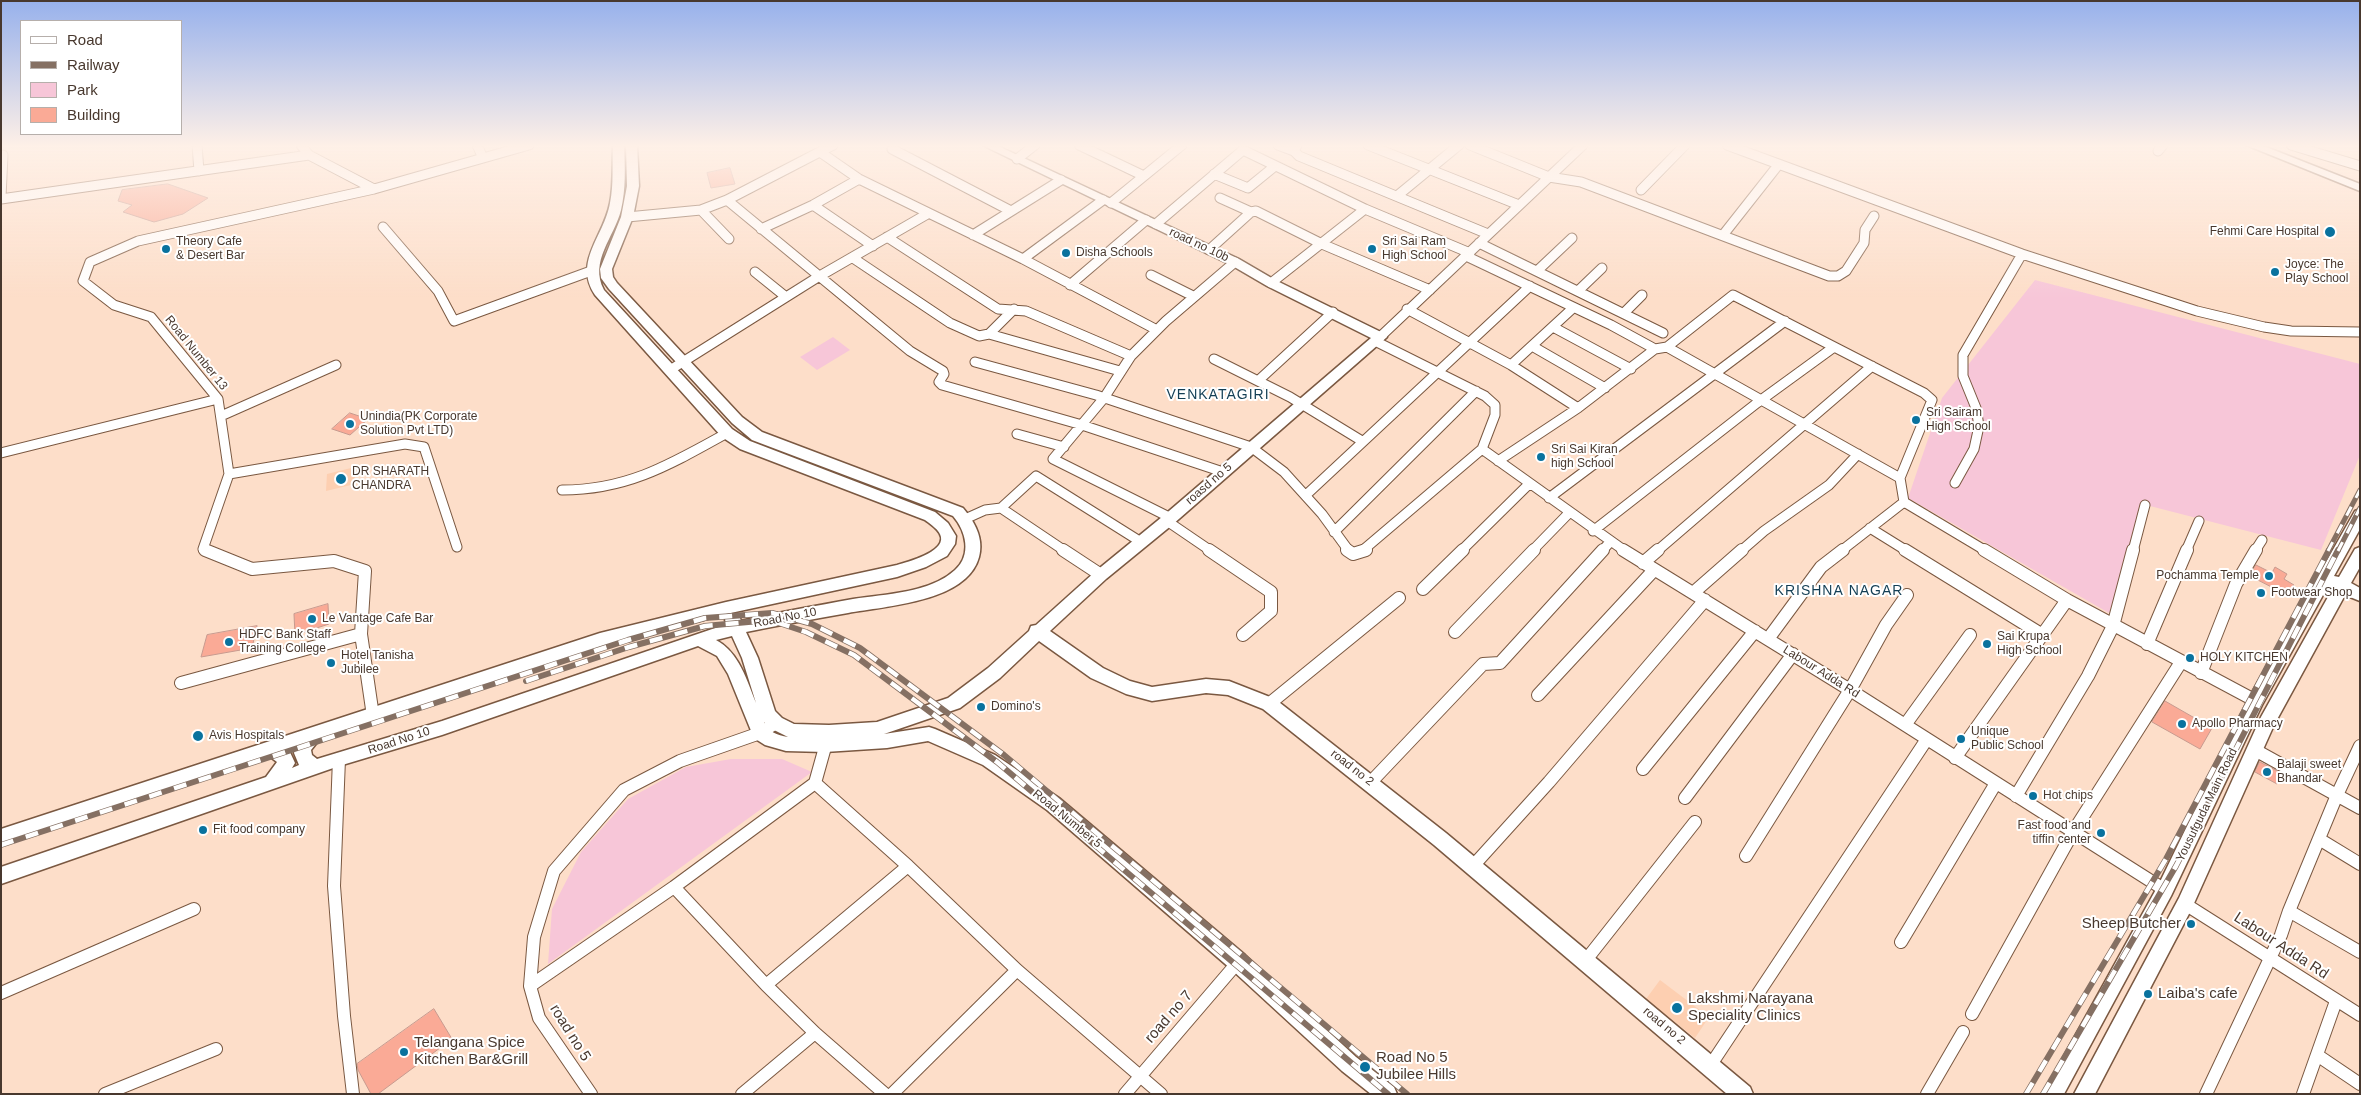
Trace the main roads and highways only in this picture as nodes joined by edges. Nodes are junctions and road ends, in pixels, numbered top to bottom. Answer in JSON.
{"nodes":[{"id":1,"x":618,"y":196,"type":"edge"},
{"id":2,"x":631,"y":196,"type":"edge"},
{"id":3,"x":1094,"y":196,"type":"edge"},
{"id":4,"x":1378,"y":339,"type":"joint"},
{"id":5,"x":2360,"y":515,"type":"edge"},
{"id":6,"x":2360,"y":553,"type":"edge"},
{"id":7,"x":2325,"y":577,"type":"junction"},
{"id":8,"x":2341,"y":586,"type":"junction"},
{"id":9,"x":2360,"y":596,"type":"edge"},
{"id":10,"x":726,"y":608,"type":"junction"},
{"id":11,"x":737,"y":628,"type":"junction"},
{"id":12,"x":1037,"y":631,"type":"junction"},
{"id":13,"x":699,"y":639,"type":"junction"},
{"id":14,"x":915,"y":717,"type":"junction"},
{"id":15,"x":928,"y":734,"type":"junction"},
{"id":16,"x":312,"y":736,"type":"junction"},
{"id":17,"x":827,"y":739,"type":"junction"},
{"id":18,"x":270,"y":749,"type":"junction"},
{"id":19,"x":316,"y":767,"type":"junction"},
{"id":20,"x":271,"y":783,"type":"junction"},
{"id":21,"x":1,"y":837,"type":"edge"},
{"id":22,"x":1,"y":876,"type":"edge"},
{"id":23,"x":1387,"y":1094,"type":"edge"},
{"id":24,"x":1743,"y":1094,"type":"edge"},
{"id":25,"x":2053,"y":1094,"type":"edge"},
{"id":26,"x":2084,"y":1094,"type":"edge"}],
"edges":[{"from":1,"to":10,"type":"main road","name":"Road No 10"},
{"from":2,"to":11,"type":"main road","name":"Road No 10"},
{"from":3,"to":4,"type":"main road","name":"road no 10b"},
{"from":4,"to":12,"type":"main road","name":"roasd no 5"},
{"from":5,"to":7,"type":"main road","name":"Yousufguda Main Road"},
{"from":6,"to":8,"type":"main road","name":"Yousufguda Main Road"},
{"from":7,"to":8,"type":"main road"},
{"from":7,"to":25,"type":"main road","name":"Yousufguda Main Road"},
{"from":8,"to":9,"type":"main road"},
{"from":8,"to":26,"type":"main road","name":"Yousufguda Main Road"},
{"from":10,"to":11,"type":"main road"},
{"from":10,"to":16,"type":"main road","name":"Road No 10"},
{"from":11,"to":13,"type":"main road","name":"Road No 10"},
{"from":11,"to":17,"type":"main road"},
{"from":12,"to":14,"type":"main road"},
{"from":12,"to":24,"type":"main road","name":"road no 2"},
{"from":13,"to":17,"type":"main road"},
{"from":13,"to":19,"type":"main road","name":"Road No 10"},
{"from":14,"to":15,"type":"main road"},
{"from":14,"to":17,"type":"main road"},
{"from":15,"to":17,"type":"main road"},
{"from":15,"to":23,"type":"main road","name":"Road Number 5"},
{"from":16,"to":18,"type":"main road","name":"Road No 10"},
{"from":16,"to":19,"type":"main road"},
{"from":18,"to":20,"type":"main road"},
{"from":18,"to":21,"type":"main road","name":"Road No 10"},
{"from":19,"to":20,"type":"main road","name":"Road No 10"},
{"from":20,"to":22,"type":"main road","name":"Road No 10"}]}
